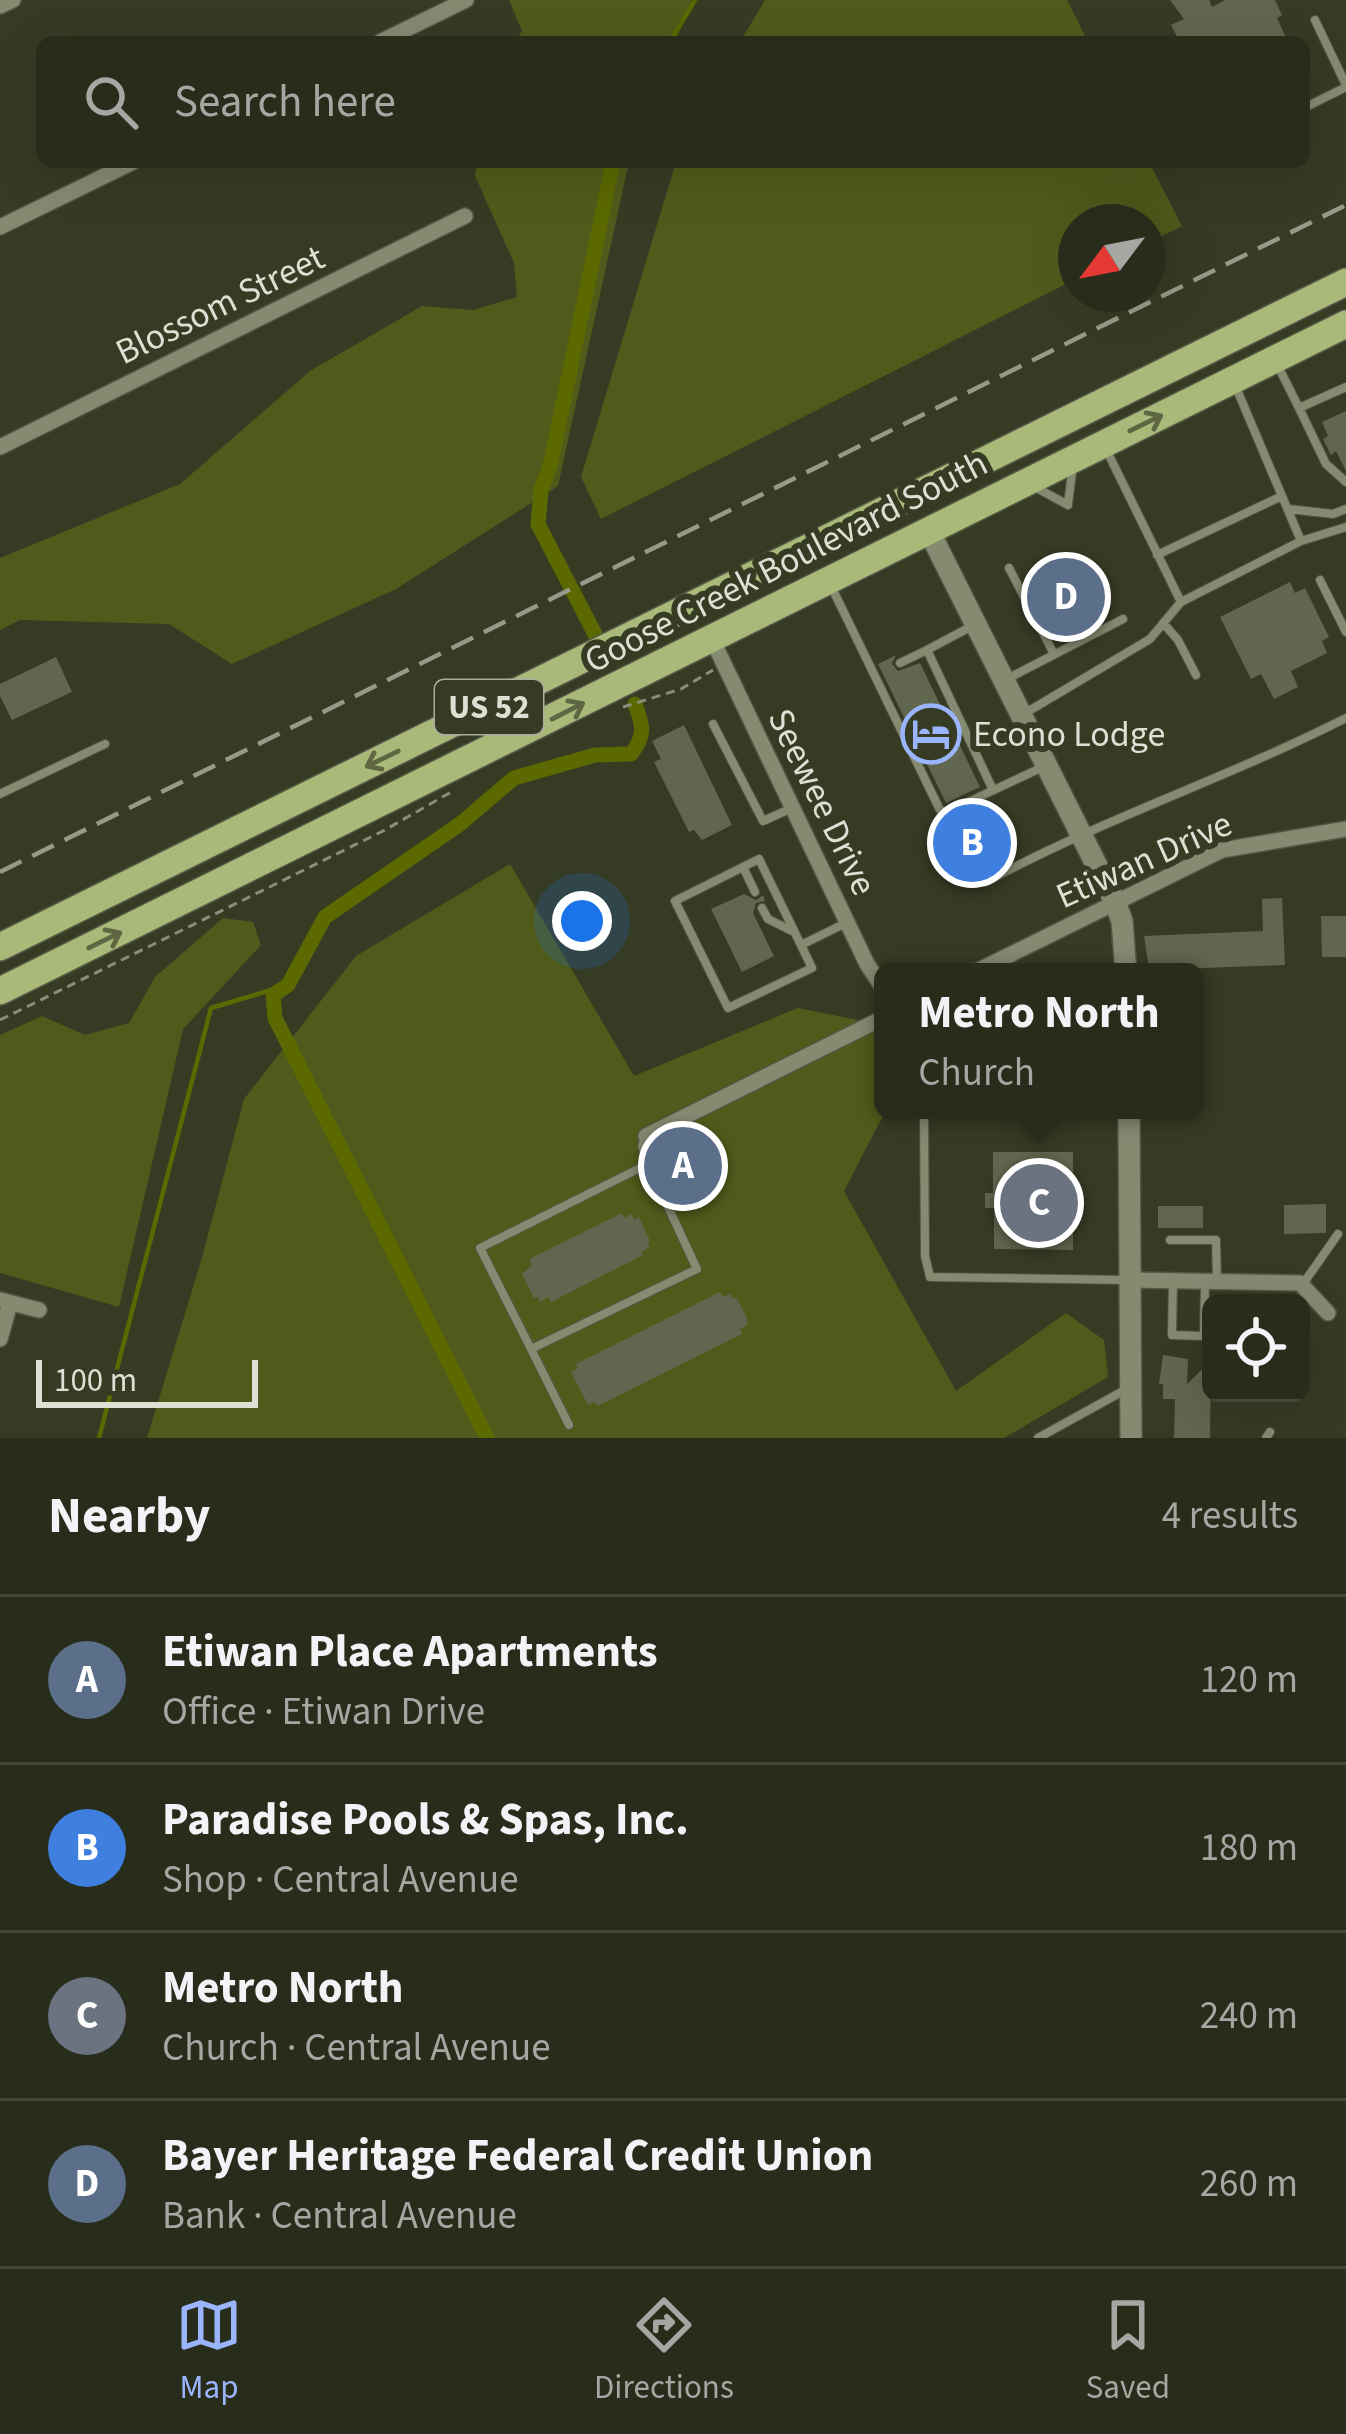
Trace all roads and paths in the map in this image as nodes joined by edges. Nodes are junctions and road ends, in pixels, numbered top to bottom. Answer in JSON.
{"nodes":[{"id":1,"x":13,"y":0,"type":"edge"},
{"id":2,"x":466,"y":0,"type":"edge"},
{"id":3,"x":0,"y":6,"type":"edge"},
{"id":4,"x":1315,"y":20,"type":"dead end"},
{"id":5,"x":392,"y":36,"type":"edge"},
{"id":6,"x":1346,"y":86,"type":"edge"},
{"id":7,"x":1310,"y":105,"type":"edge"},
{"id":8,"x":122,"y":168,"type":"edge"},
{"id":9,"x":465,"y":216,"type":"dead end"},
{"id":10,"x":0,"y":227,"type":"edge"},
{"id":11,"x":1346,"y":282,"type":"edge"},
{"id":12,"x":1346,"y":324,"type":"edge"},
{"id":13,"x":1274,"y":360,"type":"junction"},
{"id":14,"x":1233,"y":380,"type":"junction"},
{"id":15,"x":1346,"y":387,"type":"edge"},
{"id":16,"x":1299,"y":408,"type":"junction"},
{"id":17,"x":1104,"y":443,"type":"junction"},
{"id":18,"x":0,"y":447,"type":"edge"},
{"id":19,"x":1074,"y":458,"type":"junction"},
{"id":20,"x":976,"y":465,"type":"junction"},
{"id":21,"x":1346,"y":482,"type":"edge"},
{"id":22,"x":1024,"y":483,"type":"junction"},
{"id":23,"x":1282,"y":496,"type":"junction"},
{"id":24,"x":1287,"y":508,"type":"junction"},
{"id":25,"x":1346,"y":509,"type":"edge"},
{"id":26,"x":1346,"y":527,"type":"edge"},
{"id":27,"x":928,"y":531,"type":"junction"},
{"id":28,"x":842,"y":532,"type":"junction"},
{"id":29,"x":1301,"y":541,"type":"junction"},
{"id":30,"x":1157,"y":555,"type":"junction"},
{"id":31,"x":1009,"y":568,"type":"dead end"},
{"id":32,"x":1320,"y":580,"type":"dead end"},
{"id":33,"x":829,"y":581,"type":"junction"},
{"id":34,"x":1181,"y":602,"type":"junction"},
{"id":35,"x":1123,"y":620,"type":"dead end"},
{"id":36,"x":1163,"y":623,"type":"junction"},
{"id":37,"x":976,"y":624,"type":"junction"},
{"id":38,"x":1346,"y":632,"type":"edge"},
{"id":39,"x":927,"y":650,"type":"junction"},
{"id":40,"x":717,"y":652,"type":"junction"},
{"id":41,"x":1054,"y":654,"type":"junction"},
{"id":42,"x":900,"y":663,"type":"dead end"},
{"id":43,"x":1196,"y":675,"type":"dead end"},
{"id":44,"x":1004,"y":681,"type":"junction"},
{"id":45,"x":606,"y":712,"type":"dead end"},
{"id":46,"x":1021,"y":715,"type":"junction"},
{"id":47,"x":1346,"y":718,"type":"edge"},
{"id":48,"x":713,"y":724,"type":"dead end"},
{"id":49,"x":106,"y":744,"type":"dead end"},
{"id":50,"x":1046,"y":766,"type":"junction"},
{"id":51,"x":462,"y":785,"type":"dead end"},
{"id":52,"x":993,"y":790,"type":"junction"},
{"id":53,"x":0,"y":794,"type":"edge"},
{"id":54,"x":793,"y":808,"type":"junction"},
{"id":55,"x":1346,"y":829,"type":"edge"},
{"id":56,"x":1080,"y":833,"type":"junction"},
{"id":57,"x":742,"y":867,"type":"junction"},
{"id":58,"x":986,"y":882,"type":"dead end"},
{"id":59,"x":754,"y":892,"type":"dead end"},
{"id":60,"x":1115,"y":902,"type":"junction"},
{"id":61,"x":762,"y":908,"type":"dead end"},
{"id":62,"x":848,"y":923,"type":"junction"},
{"id":63,"x":795,"y":933,"type":"junction"},
{"id":64,"x":801,"y":945,"type":"junction"},
{"id":65,"x":0,"y":947,"type":"edge"},
{"id":66,"x":993,"y":963,"type":"edge"},
{"id":67,"x":1125,"y":963,"type":"edge"},
{"id":68,"x":874,"y":971,"type":"edge"},
{"id":69,"x":0,"y":991,"type":"edge"},
{"id":70,"x":0,"y":1020,"type":"edge"},
{"id":71,"x":874,"y":1022,"type":"edge"},
{"id":72,"x":924,"y":1119,"type":"edge"},
{"id":73,"x":1129,"y":1119,"type":"edge"},
{"id":74,"x":646,"y":1136,"type":"joint"},
{"id":75,"x":648,"y":1163,"type":"junction"},
{"id":76,"x":1338,"y":1234,"type":"dead end"},
{"id":77,"x":1170,"y":1240,"type":"dead end"},
{"id":78,"x":1132,"y":1280,"type":"junction"},
{"id":79,"x":1173,"y":1281,"type":"junction"},
{"id":80,"x":1211,"y":1282,"type":"junction"},
{"id":81,"x":1302,"y":1286,"type":"junction"},
{"id":82,"x":5,"y":1302,"type":"edge"},
{"id":83,"x":39,"y":1310,"type":"dead end"},
{"id":84,"x":1328,"y":1313,"type":"dead end"},
{"id":85,"x":0,"y":1339,"type":"edge"},
{"id":86,"x":531,"y":1349,"type":"junction"},
{"id":87,"x":1131,"y":1386,"type":"junction"},
{"id":88,"x":569,"y":1425,"type":"dead end"},
{"id":89,"x":1037,"y":1438,"type":"edge"},
{"id":90,"x":1131,"y":1438,"type":"edge"}],
"edges":[{"from":1,"to":3,"type":"street"},
{"from":2,"to":5,"type":"street"},
{"from":4,"to":6,"type":"lane"},
{"from":6,"to":7,"type":"lane"},
{"from":8,"to":10,"type":"street"},
{"from":9,"to":18,"type":"street","name":"Blossom Street"},
{"from":11,"to":20,"type":"highway","number":"US 52"},
{"from":12,"to":13,"type":"highway","name":"Goose Creek Boulevard South","number":"US 52"},
{"from":13,"to":14,"type":"highway","name":"Goose Creek Boulevard South","number":"US 52"},
{"from":13,"to":16,"type":"lane"},
{"from":17,"to":14,"type":"highway","name":"Goose Creek Boulevard South","number":"US 52","one_way":true},
{"from":14,"to":23,"type":"lane"},
{"from":15,"to":16,"type":"lane"},
{"from":16,"to":21,"type":"lane"},
{"from":17,"to":19,"type":"highway","name":"Goose Creek Boulevard South","number":"US 52"},
{"from":17,"to":30,"type":"lane"},
{"from":19,"to":22,"type":"highway","name":"Goose Creek Boulevard South","number":"US 52"},
{"from":19,"to":22,"type":"lane"},
{"from":20,"to":27,"type":"highway"},
{"from":20,"to":28,"type":"highway","number":"US 52"},
{"from":22,"to":27,"type":"highway","name":"Goose Creek Boulevard South","number":"US 52"},
{"from":23,"to":24,"type":"lane"},
{"from":23,"to":30,"type":"lane"},
{"from":24,"to":25,"type":"lane"},
{"from":24,"to":29,"type":"lane"},
{"from":26,"to":29,"type":"lane"},
{"from":27,"to":28,"type":"highway"},
{"from":27,"to":33,"type":"highway","name":"Goose Creek Boulevard South","number":"US 52"},
{"from":27,"to":37,"type":"street"},
{"from":28,"to":65,"type":"highway","number":"US 52","one_way":true},
{"from":29,"to":34,"type":"lane"},
{"from":30,"to":34,"type":"lane"},
{"from":31,"to":41,"type":"lane"},
{"from":32,"to":38,"type":"lane"},
{"from":33,"to":40,"type":"highway","name":"Goose Creek Boulevard South","number":"US 52"},
{"from":33,"to":52,"type":"lane"},
{"from":34,"to":36,"type":"lane"},
{"from":35,"to":41,"type":"lane"},
{"from":36,"to":43,"type":"lane"},
{"from":36,"to":46,"type":"lane"},
{"from":37,"to":39,"type":"lane"},
{"from":37,"to":44,"type":"street"},
{"from":39,"to":42,"type":"lane"},
{"from":39,"to":52,"type":"lane"},
{"from":40,"to":45,"type":"path"},
{"from":40,"to":54,"type":"street","name":"Seewee Drive"},
{"from":69,"to":40,"type":"highway","name":"Goose Creek Boulevard South","number":"US 52","one_way":true},
{"from":41,"to":44,"type":"lane"},
{"from":44,"to":46,"type":"street"},
{"from":46,"to":50,"type":"street"},
{"from":47,"to":56,"type":"lane"},
{"from":48,"to":54,"type":"lane"},
{"from":49,"to":53,"type":"lane"},
{"from":50,"to":52,"type":"lane"},
{"from":50,"to":56,"type":"street"},
{"from":51,"to":70,"type":"path"},
{"from":54,"to":62,"type":"street","name":"Seewee Drive"},
{"from":55,"to":60,"type":"street","name":"Etiwan Drive"},
{"from":56,"to":58,"type":"lane"},
{"from":56,"to":60,"type":"street"},
{"from":57,"to":59,"type":"lane"},
{"from":57,"to":63,"type":"lane"},
{"from":57,"to":64,"type":"lane"},
{"from":60,"to":66,"type":"street","name":"Etiwan Drive"},
{"from":60,"to":67,"type":"street"},
{"from":61,"to":63,"type":"lane"},
{"from":62,"to":64,"type":"lane"},
{"from":62,"to":68,"type":"street","name":"Seewee Drive"},
{"from":63,"to":64,"type":"lane"},
{"from":71,"to":74,"type":"street"},
{"from":72,"to":78,"type":"lane"},
{"from":73,"to":78,"type":"street"},
{"from":74,"to":75,"type":"lane"},
{"from":75,"to":86,"type":"lane"},
{"from":75,"to":86,"type":"lane"},
{"from":76,"to":81,"type":"lane"},
{"from":77,"to":80,"type":"lane"},
{"from":78,"to":79,"type":"street"},
{"from":78,"to":87,"type":"street"},
{"from":79,"to":80,"type":"street"},
{"from":79,"to":80,"type":"lane"},
{"from":80,"to":81,"type":"street"},
{"from":81,"to":84,"type":"street"},
{"from":82,"to":83,"type":"street"},
{"from":82,"to":85,"type":"street"},
{"from":86,"to":88,"type":"lane"},
{"from":87,"to":89,"type":"lane"},
{"from":87,"to":90,"type":"street"}]}
